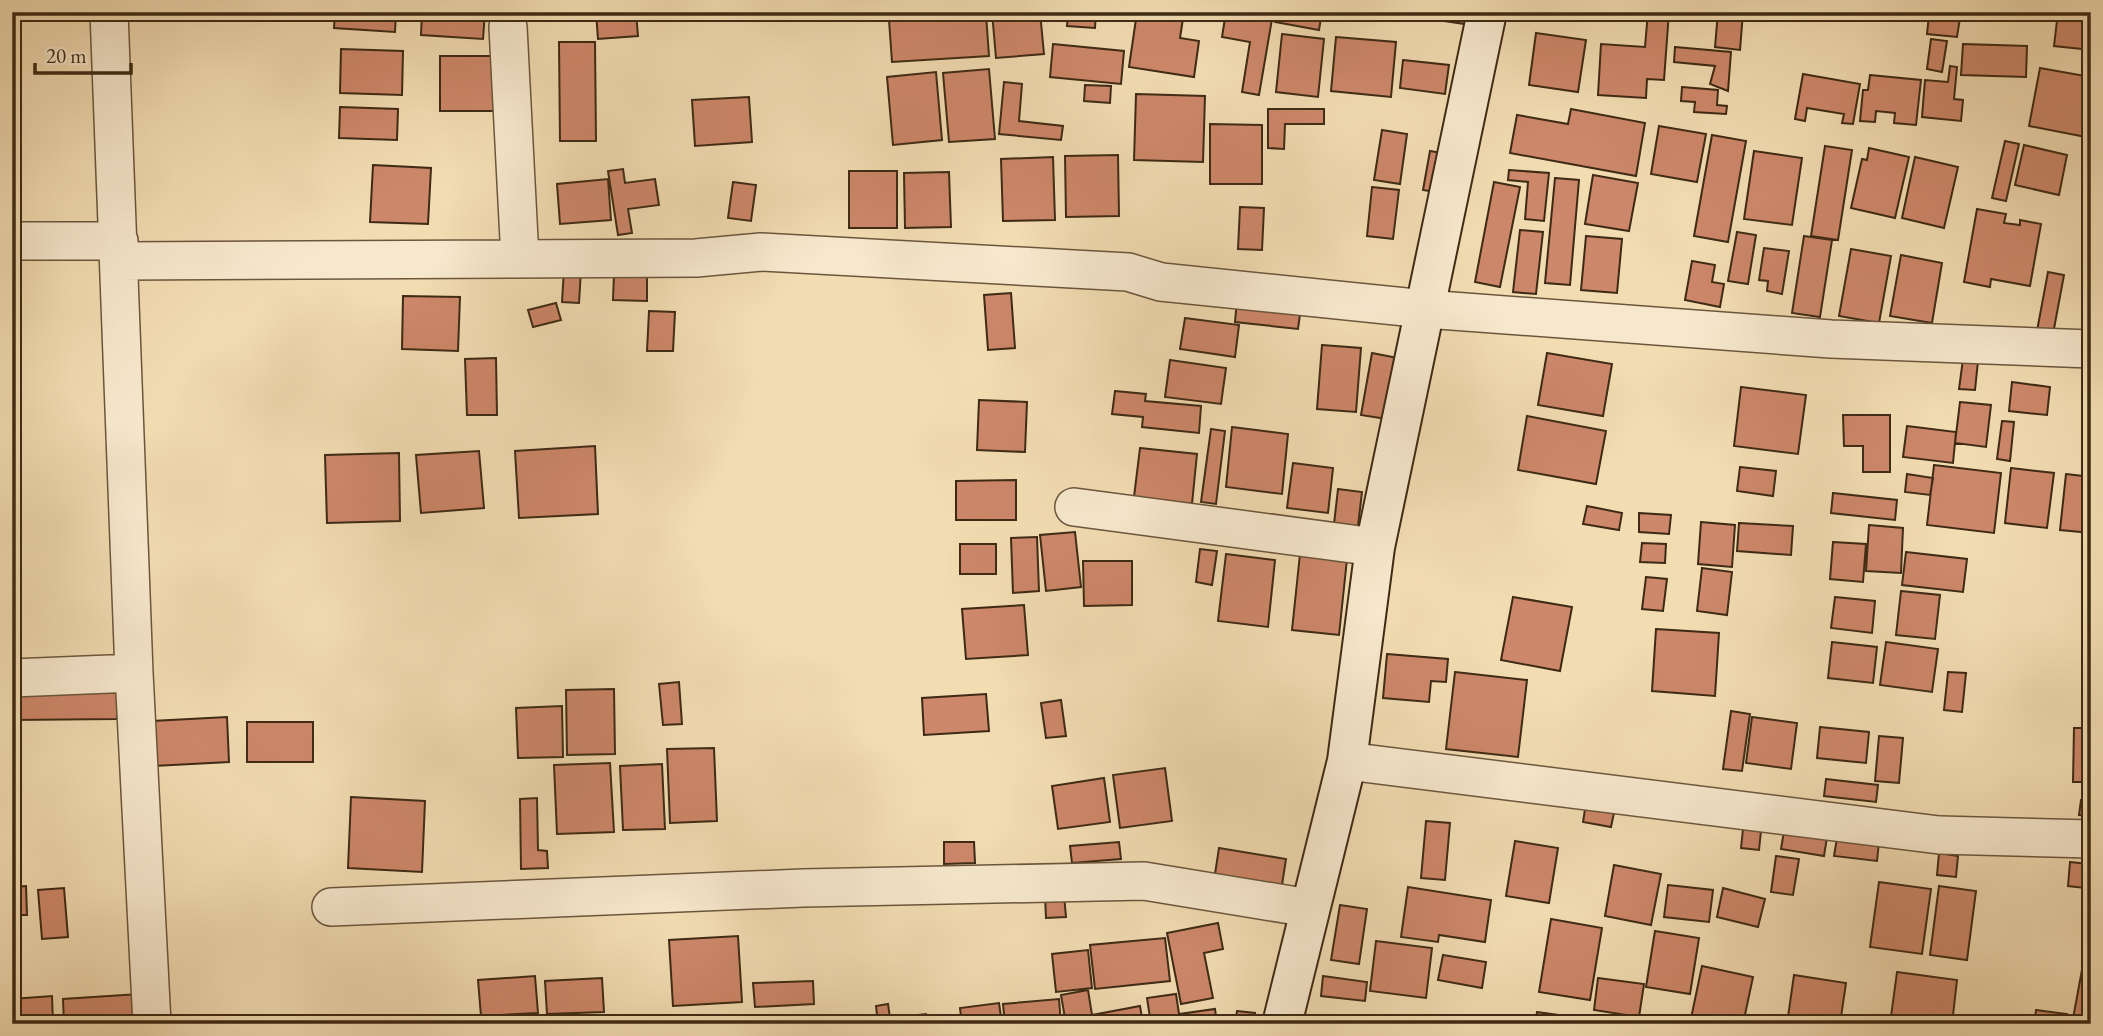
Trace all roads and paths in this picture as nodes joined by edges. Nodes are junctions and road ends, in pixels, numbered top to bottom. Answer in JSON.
{"nodes":[{"id":1,"x":109,"y":12,"type":"edge"},
{"id":2,"x":1487,"y":12,"type":"edge"},
{"id":3,"x":508,"y":27,"type":"dead end"},
{"id":4,"x":12,"y":241,"type":"edge"},
{"id":5,"x":120,"y":251,"type":"junction"},
{"id":6,"x":520,"y":259,"type":"junction"},
{"id":7,"x":1425,"y":309,"type":"junction"},
{"id":8,"x":2091,"y":349,"type":"edge"},
{"id":9,"x":1074,"y":507,"type":"dead end"},
{"id":10,"x":1375,"y":547,"type":"junction"},
{"id":11,"x":134,"y":673,"type":"junction"},
{"id":12,"x":12,"y":678,"type":"edge"},
{"id":13,"x":1347,"y":761,"type":"junction"},
{"id":14,"x":2091,"y":839,"type":"edge"},
{"id":15,"x":331,"y":907,"type":"dead end"},
{"id":16,"x":1309,"y":908,"type":"junction"},
{"id":17,"x":152,"y":1024,"type":"edge"},
{"id":18,"x":1282,"y":1024,"type":"edge"}],
"edges":[{"from":1,"to":5,"type":"street"},
{"from":2,"to":7,"type":"street"},
{"from":3,"to":6,"type":"street"},
{"from":4,"to":5,"type":"street"},
{"from":5,"to":6,"type":"street"},
{"from":5,"to":11,"type":"street"},
{"from":6,"to":7,"type":"street"},
{"from":7,"to":8,"type":"street"},
{"from":7,"to":10,"type":"street"},
{"from":9,"to":10,"type":"street"},
{"from":10,"to":13,"type":"street"},
{"from":11,"to":12,"type":"street"},
{"from":11,"to":17,"type":"street"},
{"from":13,"to":14,"type":"street"},
{"from":13,"to":16,"type":"street"},
{"from":15,"to":16,"type":"street"},
{"from":16,"to":18,"type":"street"}]}
